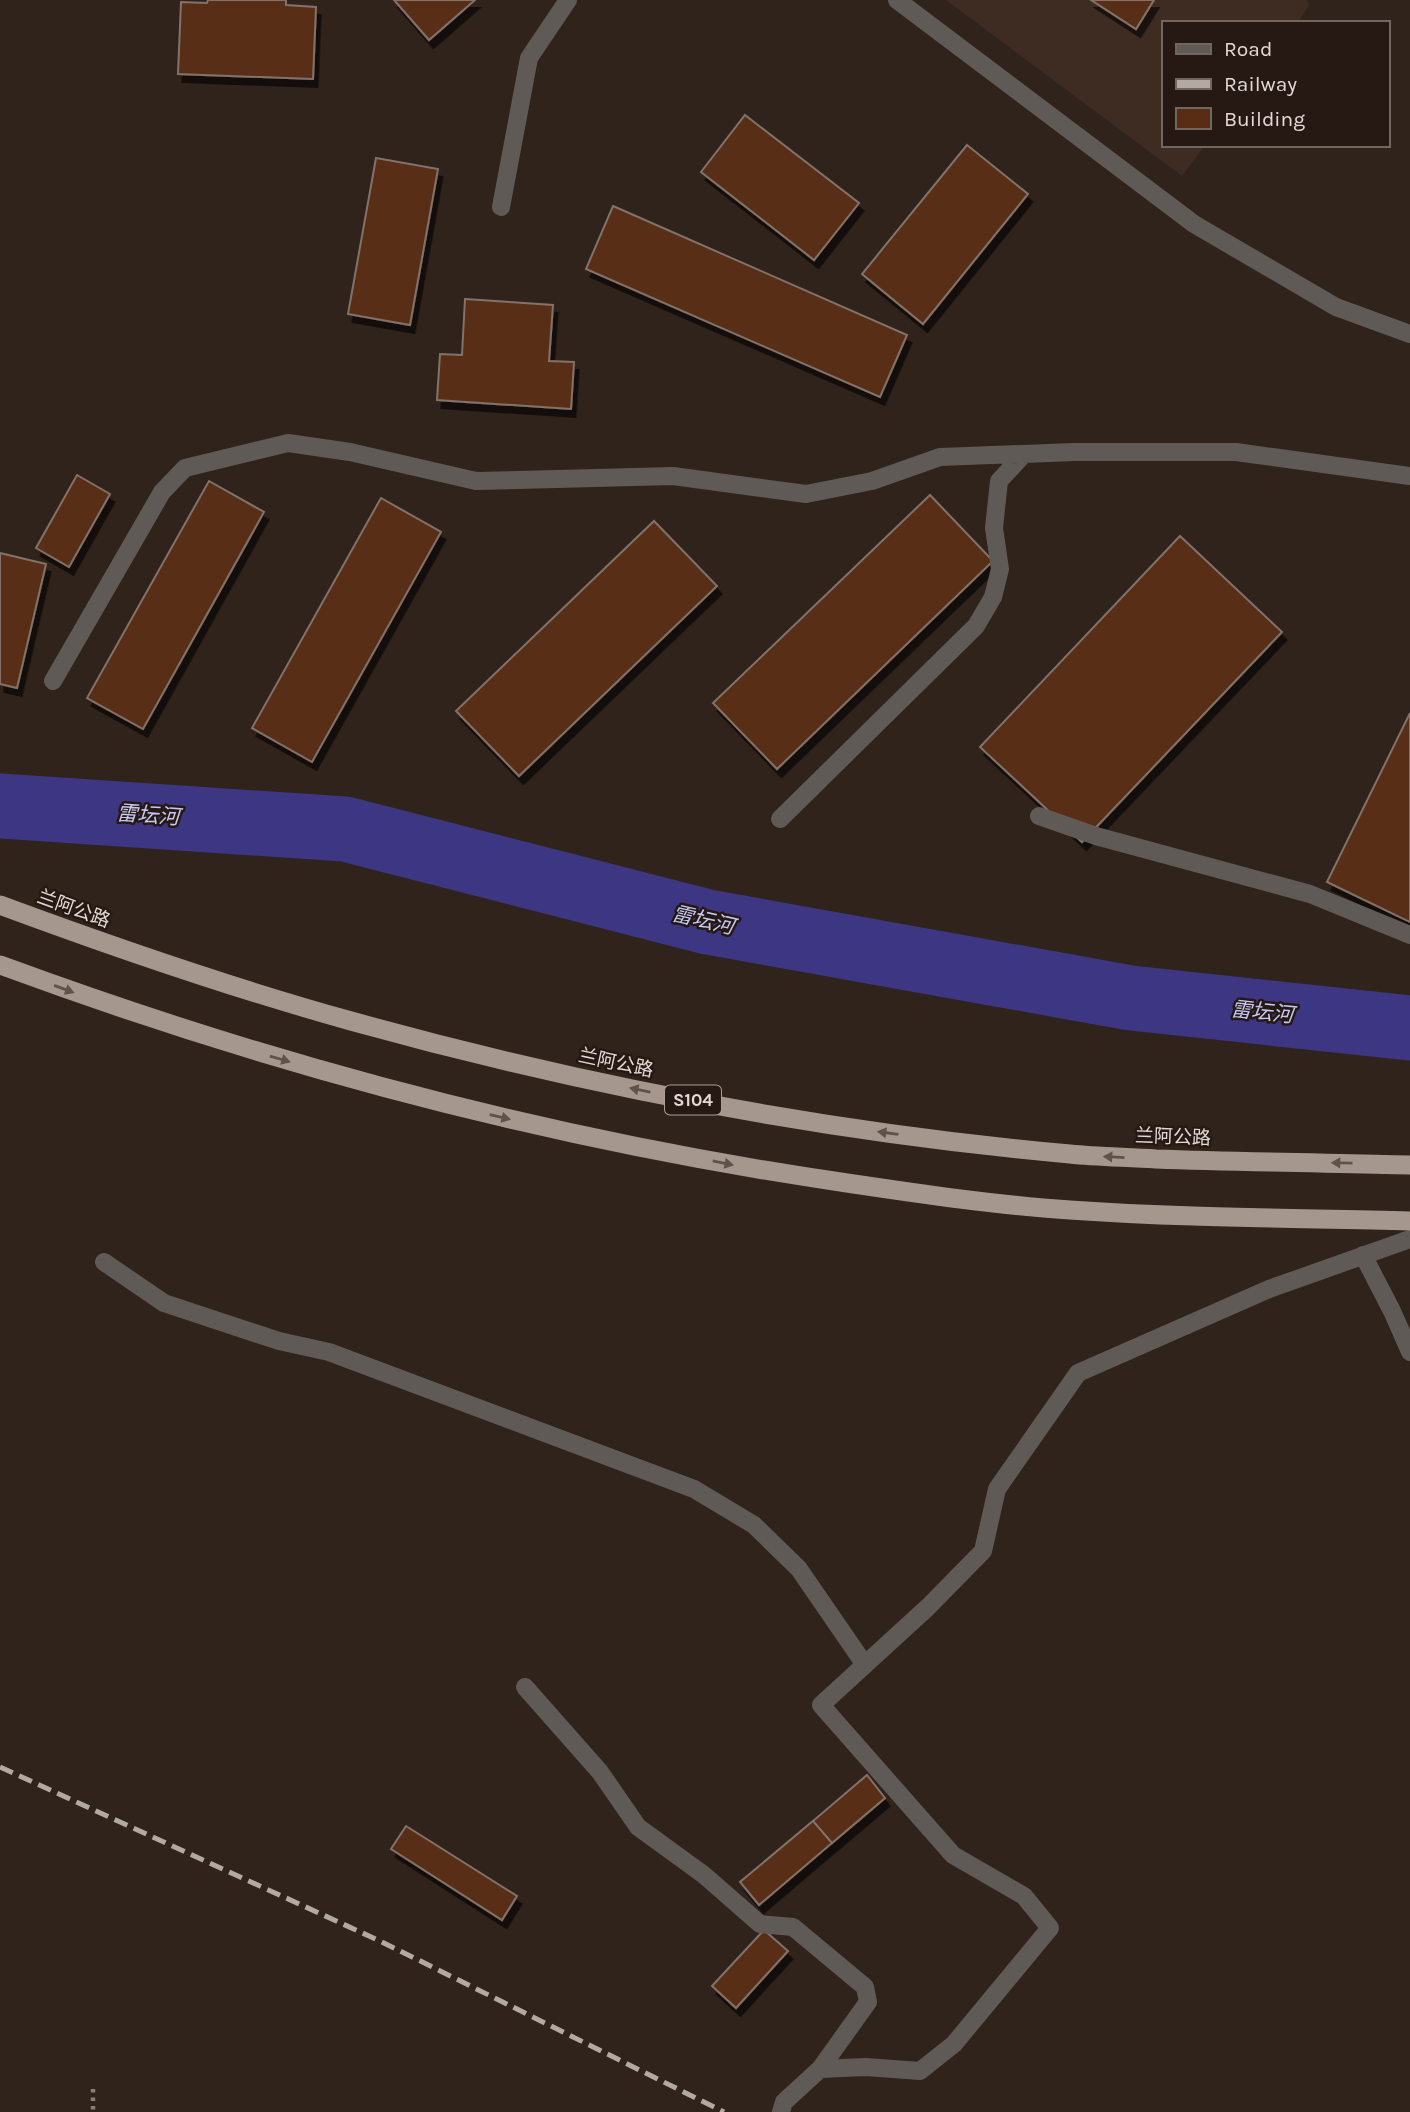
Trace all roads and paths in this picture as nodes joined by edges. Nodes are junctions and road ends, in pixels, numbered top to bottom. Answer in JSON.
{"nodes":[{"id":1,"x":568,"y":0,"type":"edge"},
{"id":2,"x":897,"y":0,"type":"edge"},
{"id":3,"x":501,"y":206,"type":"dead end"},
{"id":4,"x":1410,"y":334,"type":"edge"},
{"id":5,"x":1024,"y":454,"type":"junction"},
{"id":6,"x":1410,"y":476,"type":"edge"},
{"id":7,"x":53,"y":681,"type":"dead end"},
{"id":8,"x":1039,"y":816,"type":"dead end"},
{"id":9,"x":780,"y":819,"type":"dead end"},
{"id":10,"x":0,"y":905,"type":"edge"},
{"id":11,"x":1410,"y":935,"type":"edge"},
{"id":12,"x":0,"y":965,"type":"edge"},
{"id":13,"x":1410,"y":1165,"type":"edge"},
{"id":14,"x":1410,"y":1221,"type":"edge"},
{"id":15,"x":1410,"y":1239,"type":"edge"},
{"id":16,"x":1363,"y":1255,"type":"junction"},
{"id":17,"x":104,"y":1262,"type":"dead end"},
{"id":18,"x":1410,"y":1352,"type":"edge"},
{"id":19,"x":865,"y":1665,"type":"junction"},
{"id":20,"x":525,"y":1687,"type":"dead end"},
{"id":21,"x":820,"y":2069,"type":"junction"},
{"id":22,"x":93,"y":2089,"type":"dead end"},
{"id":23,"x":93,"y":2112,"type":"edge"},
{"id":24,"x":781,"y":2112,"type":"edge"}],
"edges":[{"from":1,"to":3,"type":"street"},
{"from":2,"to":4,"type":"street"},
{"from":5,"to":6,"type":"street"},
{"from":5,"to":7,"type":"street"},
{"from":5,"to":9,"type":"street"},
{"from":8,"to":11,"type":"street"},
{"from":13,"to":10,"type":"highway","name":"兰阿公路","number":"S104","one_way":true},
{"from":12,"to":14,"type":"highway","one_way":true},
{"from":15,"to":16,"type":"street"},
{"from":16,"to":18,"type":"street"},
{"from":16,"to":19,"type":"street"},
{"from":17,"to":19,"type":"street"},
{"from":19,"to":21,"type":"street"},
{"from":20,"to":21,"type":"street"},
{"from":21,"to":24,"type":"street"},
{"from":22,"to":23,"type":"path"}]}
